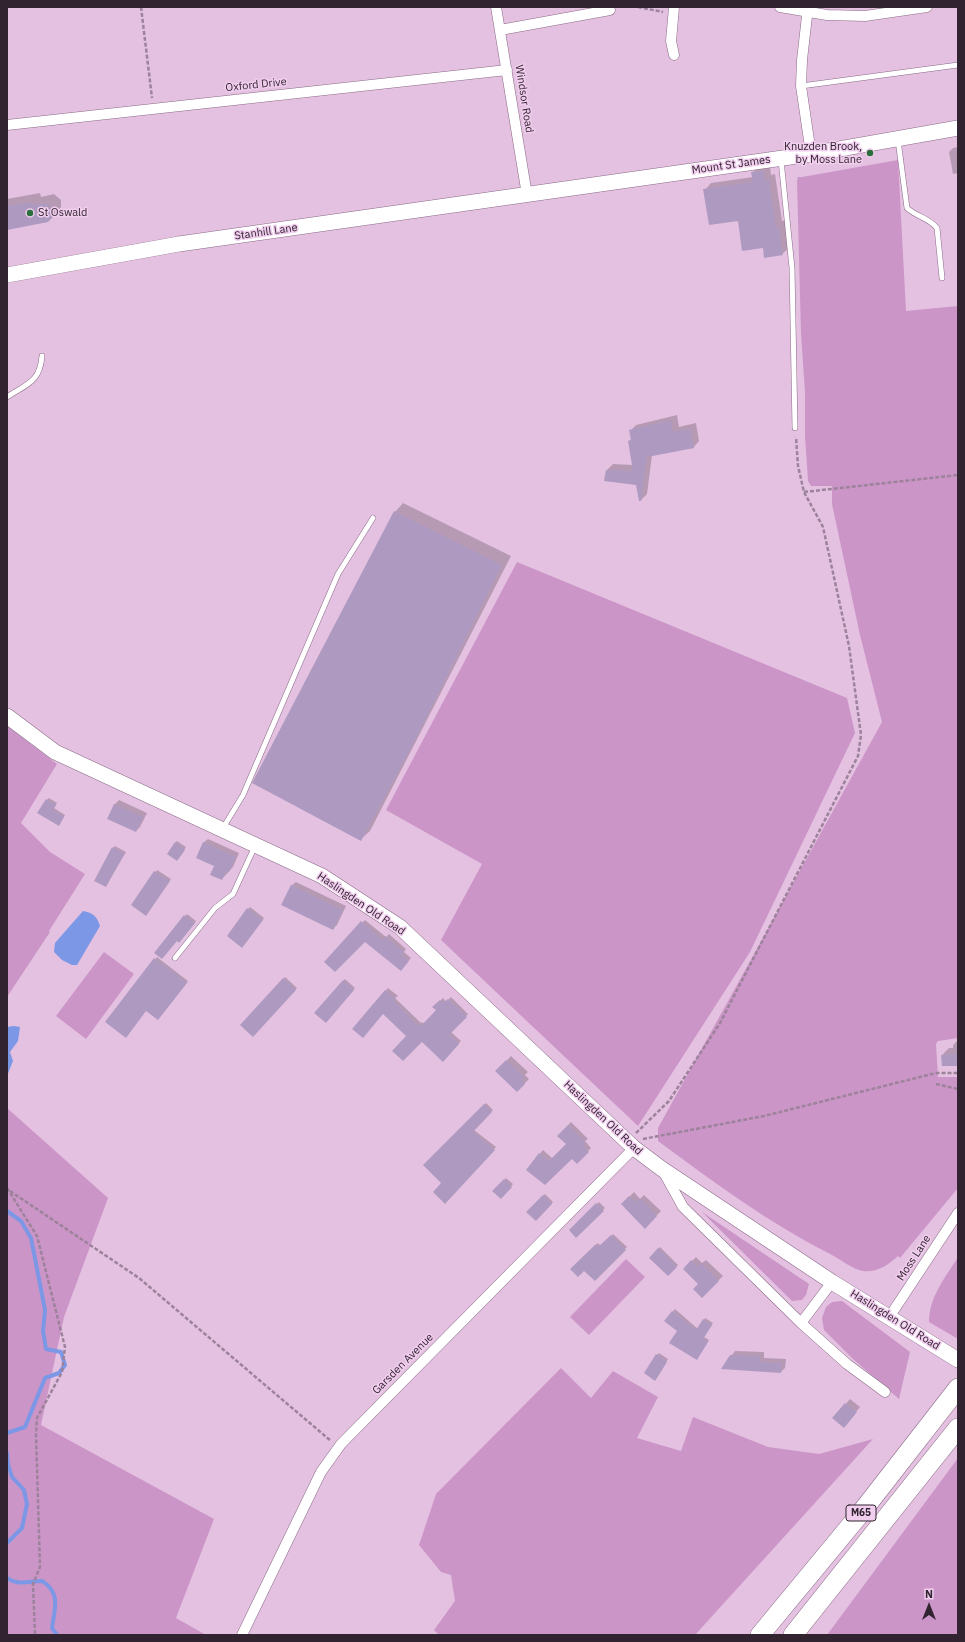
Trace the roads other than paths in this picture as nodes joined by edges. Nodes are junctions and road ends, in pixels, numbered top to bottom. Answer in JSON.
{"nodes":[{"id":1,"x":496,"y":7,"type":"edge"},
{"id":2,"x":780,"y":7,"type":"edge"},
{"id":3,"x":927,"y":7,"type":"edge"},
{"id":4,"x":808,"y":9,"type":"edge"},
{"id":5,"x":585,"y":10,"type":"edge"},
{"id":6,"x":610,"y":10,"type":"dead end"},
{"id":7,"x":674,"y":11,"type":"edge"},
{"id":8,"x":500,"y":30,"type":"junction"},
{"id":9,"x":674,"y":55,"type":"dead end"},
{"id":10,"x":958,"y":65,"type":"edge"},
{"id":11,"x":507,"y":70,"type":"junction"},
{"id":12,"x":801,"y":86,"type":"junction"},
{"id":13,"x":7,"y":125,"type":"edge"},
{"id":14,"x":958,"y":128,"type":"edge"},
{"id":15,"x":898,"y":138,"type":"junction"},
{"id":16,"x":811,"y":154,"type":"junction"},
{"id":17,"x":781,"y":158,"type":"junction"},
{"id":18,"x":527,"y":195,"type":"junction"},
{"id":19,"x":7,"y":275,"type":"edge"},
{"id":20,"x":942,"y":278,"type":"dead end"},
{"id":21,"x":42,"y":356,"type":"dead end"},
{"id":22,"x":7,"y":397,"type":"edge"},
{"id":23,"x":795,"y":428,"type":"road end"},
{"id":24,"x":373,"y":518,"type":"dead end"},
{"id":25,"x":7,"y":716,"type":"edge"},
{"id":26,"x":222,"y":830,"type":"junction"},
{"id":27,"x":255,"y":845,"type":"junction"},
{"id":28,"x":175,"y":958,"type":"dead end"},
{"id":29,"x":631,"y":1145,"type":"junction"},
{"id":30,"x":662,"y":1170,"type":"junction"},
{"id":31,"x":958,"y":1213,"type":"edge"},
{"id":32,"x":832,"y":1282,"type":"junction"},
{"id":33,"x":890,"y":1316,"type":"junction"},
{"id":34,"x":801,"y":1324,"type":"junction"},
{"id":35,"x":958,"y":1360,"type":"edge"},
{"id":36,"x":958,"y":1388,"type":"edge"},
{"id":37,"x":885,"y":1392,"type":"dead end"},
{"id":38,"x":958,"y":1428,"type":"edge"},
{"id":39,"x":242,"y":1635,"type":"edge"},
{"id":40,"x":760,"y":1635,"type":"edge"},
{"id":41,"x":792,"y":1635,"type":"edge"}],
"edges":[{"from":1,"to":8,"type":"street","name":"Windsor Road"},
{"from":2,"to":4,"type":"street"},
{"from":3,"to":4,"type":"street"},
{"from":4,"to":12,"type":"street"},
{"from":5,"to":6,"type":"street"},
{"from":5,"to":8,"type":"street"},
{"from":7,"to":9,"type":"street"},
{"from":8,"to":11,"type":"street","name":"Windsor Road"},
{"from":10,"to":12,"type":"lane"},
{"from":11,"to":13,"type":"street","name":"Oxford Drive"},
{"from":11,"to":18,"type":"street","name":"Windsor Road"},
{"from":12,"to":16,"type":"street"},
{"from":14,"to":15,"type":"main road","name":"Mount St James"},
{"from":15,"to":16,"type":"main road","name":"Mount St James"},
{"from":15,"to":20,"type":"lane"},
{"from":16,"to":17,"type":"main road","name":"Mount St James"},
{"from":17,"to":18,"type":"main road","name":"Mount St James"},
{"from":17,"to":23,"type":"lane"},
{"from":18,"to":19,"type":"main road","name":"Stanhill Lane"},
{"from":21,"to":22,"type":"lane"},
{"from":24,"to":26,"type":"lane"},
{"from":25,"to":26,"type":"main road","name":"Haslingden Old Road"},
{"from":26,"to":27,"type":"main road","name":"Haslingden Old Road"},
{"from":27,"to":28,"type":"lane"},
{"from":27,"to":29,"type":"main road","name":"Haslingden Old Road"},
{"from":29,"to":30,"type":"main road","name":"Haslingden Old Road"},
{"from":29,"to":39,"type":"street","name":"Garsden Avenue"},
{"from":30,"to":32,"type":"main road","name":"Haslingden Old Road"},
{"from":30,"to":34,"type":"street","name":"Haslingden Old Road"},
{"from":31,"to":33,"type":"street","name":"Moss Lane"},
{"from":32,"to":33,"type":"main road","name":"Haslingden Old Road"},
{"from":32,"to":34,"type":"street"},
{"from":33,"to":35,"type":"main road","name":"Haslingden Old Road"},
{"from":34,"to":37,"type":"street","name":"Haslingden Old Road"},
{"from":36,"to":40,"type":"highway","number":"M65"},
{"from":38,"to":41,"type":"highway","number":"M65"}]}
